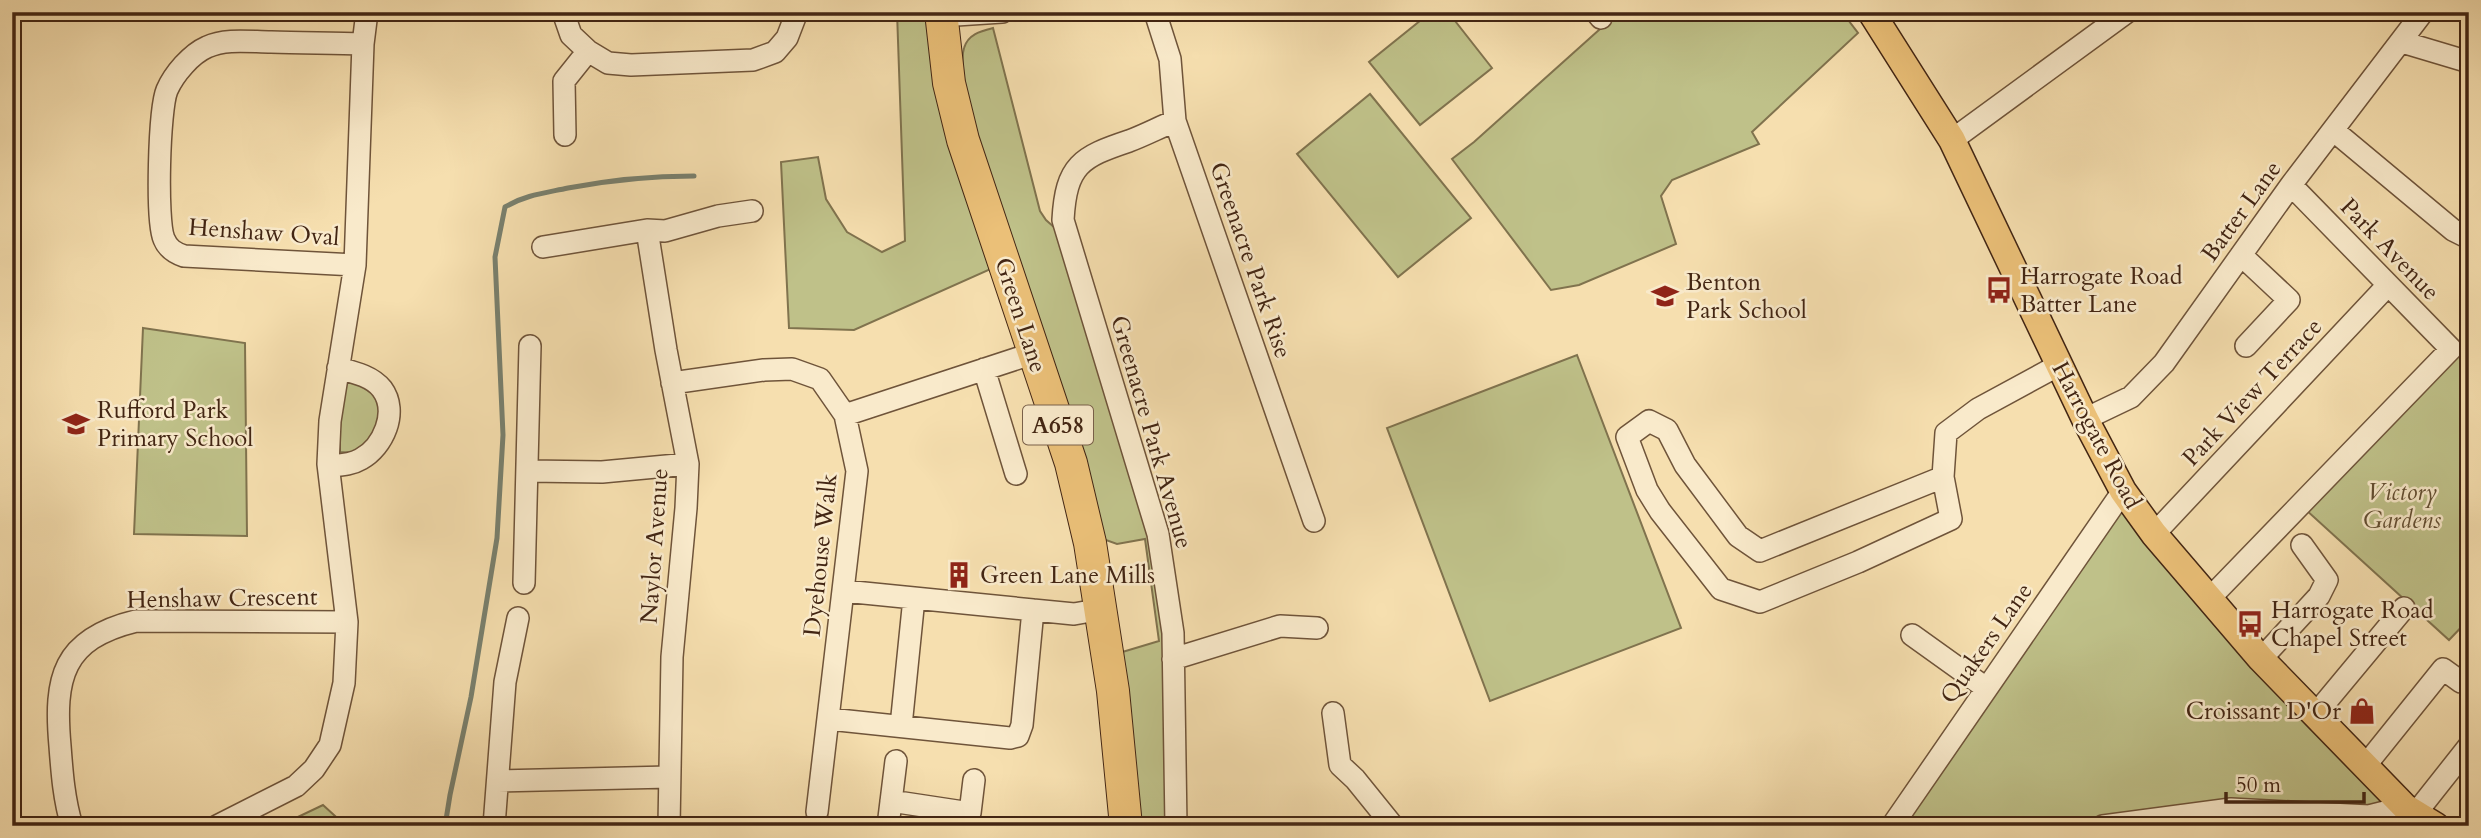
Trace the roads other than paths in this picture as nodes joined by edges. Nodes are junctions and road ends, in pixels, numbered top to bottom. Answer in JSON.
{"nodes":[{"id":1,"x":367,"y":12,"type":"edge"},
{"id":2,"x":563,"y":12,"type":"edge"},
{"id":3,"x":797,"y":12,"type":"edge"},
{"id":4,"x":1002,"y":12,"type":"edge"},
{"id":5,"x":1155,"y":12,"type":"edge"},
{"id":6,"x":1871,"y":12,"type":"edge"},
{"id":7,"x":2127,"y":12,"type":"edge"},
{"id":8,"x":2423,"y":12,"type":"edge"},
{"id":9,"x":941,"y":14,"type":"edge"},
{"id":10,"x":2402,"y":42,"type":"junction"},
{"id":11,"x":363,"y":44,"type":"junction"},
{"id":12,"x":588,"y":51,"type":"junction"},
{"id":13,"x":2469,"y":62,"type":"edge"},
{"id":14,"x":1175,"y":121,"type":"junction"},
{"id":15,"x":2333,"y":130,"type":"junction"},
{"id":16,"x":565,"y":135,"type":"dead end"},
{"id":17,"x":1952,"y":140,"type":"junction"},
{"id":18,"x":2291,"y":186,"type":"junction"},
{"id":19,"x":752,"y":211,"type":"dead end"},
{"id":20,"x":647,"y":230,"type":"junction"},
{"id":21,"x":2469,"y":239,"type":"edge"},
{"id":22,"x":543,"y":247,"type":"dead end"},
{"id":23,"x":2241,"y":255,"type":"junction"},
{"id":24,"x":355,"y":265,"type":"junction"},
{"id":25,"x":2388,"y":285,"type":"junction"},
{"id":26,"x":530,"y":346,"type":"dead end"},
{"id":27,"x":2246,"y":346,"type":"dead end"},
{"id":28,"x":1034,"y":353,"type":"junction"},
{"id":29,"x":2059,"y":365,"type":"junction"},
{"id":30,"x":338,"y":368,"type":"junction"},
{"id":31,"x":984,"y":369,"type":"junction"},
{"id":32,"x":672,"y":383,"type":"junction"},
{"id":33,"x":845,"y":415,"type":"junction"},
{"id":34,"x":2084,"y":419,"type":"junction"},
{"id":35,"x":688,"y":464,"type":"junction"},
{"id":36,"x":329,"y":466,"type":"junction"},
{"id":37,"x":528,"y":471,"type":"junction"},
{"id":38,"x":1016,"y":474,"type":"dead end"},
{"id":39,"x":1943,"y":477,"type":"junction"},
{"id":40,"x":2123,"y":491,"type":"junction"},
{"id":41,"x":1314,"y":521,"type":"dead end"},
{"id":42,"x":2154,"y":534,"type":"junction"},
{"id":43,"x":2302,"y":545,"type":"dead end"},
{"id":44,"x":524,"y":583,"type":"dead end"},
{"id":45,"x":844,"y":591,"type":"junction"},
{"id":46,"x":914,"y":598,"type":"junction"},
{"id":47,"x":2209,"y":599,"type":"junction"},
{"id":48,"x":2404,"y":608,"type":"dead end"},
{"id":49,"x":1102,"y":609,"type":"junction"},
{"id":50,"x":1033,"y":610,"type":"junction"},
{"id":51,"x":517,"y":618,"type":"dead end"},
{"id":52,"x":347,"y":622,"type":"junction"},
{"id":53,"x":1317,"y":628,"type":"dead end"},
{"id":54,"x":1912,"y":635,"type":"dead end"},
{"id":55,"x":2261,"y":659,"type":"junction"},
{"id":56,"x":1173,"y":660,"type":"junction"},
{"id":57,"x":2461,"y":682,"type":"dead end"},
{"id":58,"x":1986,"y":688,"type":"junction"},
{"id":59,"x":1333,"y":713,"type":"dead end"},
{"id":60,"x":2315,"y":715,"type":"junction"},
{"id":61,"x":829,"y":719,"type":"junction"},
{"id":62,"x":901,"y":726,"type":"junction"},
{"id":63,"x":2469,"y":746,"type":"edge"},
{"id":64,"x":896,"y":761,"type":"dead end"},
{"id":65,"x":2365,"y":766,"type":"junction"},
{"id":66,"x":2460,"y":770,"type":"edge"},
{"id":67,"x":669,"y":777,"type":"junction"},
{"id":68,"x":974,"y":780,"type":"dead end"},
{"id":69,"x":498,"y":781,"type":"junction"},
{"id":70,"x":891,"y":801,"type":"junction"},
{"id":71,"x":817,"y":811,"type":"dead end"},
{"id":72,"x":2419,"y":815,"type":"edge"},
{"id":73,"x":2227,"y":818,"type":"edge"},
{"id":74,"x":2309,"y":820,"type":"edge"},
{"id":75,"x":72,"y":826,"type":"edge"},
{"id":76,"x":217,"y":826,"type":"edge"},
{"id":77,"x":494,"y":826,"type":"edge"},
{"id":78,"x":669,"y":826,"type":"edge"},
{"id":79,"x":888,"y":826,"type":"edge"},
{"id":80,"x":1126,"y":826,"type":"edge"},
{"id":81,"x":1176,"y":826,"type":"edge"},
{"id":82,"x":1393,"y":826,"type":"edge"},
{"id":83,"x":1892,"y":826,"type":"edge"},
{"id":84,"x":2103,"y":826,"type":"edge"}],
"edges":[{"from":1,"to":11,"type":"street"},
{"from":2,"to":12,"type":"street"},
{"from":3,"to":12,"type":"street"},
{"from":4,"to":9,"type":"street"},
{"from":5,"to":14,"type":"street","name":"Greenacre Park Rise"},
{"from":6,"to":17,"type":"main road","name":"Harrogate Road"},
{"from":7,"to":17,"type":"street"},
{"from":8,"to":10,"type":"street","name":"Batter Lane"},
{"from":9,"to":28,"type":"highway","name":"Green Lane","number":"A658"},
{"from":10,"to":13,"type":"street"},
{"from":10,"to":15,"type":"street","name":"Batter Lane"},
{"from":11,"to":24,"type":"street"},
{"from":11,"to":24,"type":"street","name":"Henshaw Oval"},
{"from":12,"to":16,"type":"street"},
{"from":14,"to":41,"type":"street","name":"Greenacre Park Rise"},
{"from":14,"to":56,"type":"street","name":"Greenacre Park Avenue"},
{"from":15,"to":18,"type":"street","name":"Batter Lane"},
{"from":15,"to":21,"type":"street"},
{"from":17,"to":29,"type":"main road","name":"Harrogate Road"},
{"from":18,"to":23,"type":"street","name":"Batter Lane"},
{"from":18,"to":25,"type":"street","name":"Park Avenue"},
{"from":19,"to":20,"type":"street"},
{"from":20,"to":22,"type":"street"},
{"from":20,"to":32,"type":"street","name":"Naylor Avenue"},
{"from":23,"to":27,"type":"street"},
{"from":23,"to":34,"type":"street","name":"Batter Lane"},
{"from":24,"to":30,"type":"street"},
{"from":25,"to":42,"type":"street","name":"Park View Terrace"},
{"from":25,"to":47,"type":"street","name":"Park Avenue"},
{"from":26,"to":37,"type":"street"},
{"from":28,"to":31,"type":"street"},
{"from":28,"to":49,"type":"highway","name":"Green Lane","number":"A658"},
{"from":29,"to":34,"type":"main road","name":"Harrogate Road"},
{"from":29,"to":39,"type":"street"},
{"from":30,"to":36,"type":"street"},
{"from":30,"to":36,"type":"street"},
{"from":31,"to":33,"type":"street"},
{"from":31,"to":38,"type":"street"},
{"from":32,"to":33,"type":"street","name":"Dyehouse Walk"},
{"from":32,"to":35,"type":"street","name":"Naylor Avenue"},
{"from":33,"to":45,"type":"street","name":"Dyehouse Walk"},
{"from":34,"to":40,"type":"main road","name":"Harrogate Road"},
{"from":35,"to":37,"type":"street"},
{"from":35,"to":67,"type":"street","name":"Naylor Avenue"},
{"from":36,"to":52,"type":"street"},
{"from":37,"to":44,"type":"street"},
{"from":39,"to":39,"type":"street"},
{"from":40,"to":42,"type":"main road","name":"Harrogate Road"},
{"from":40,"to":58,"type":"street","name":"Quakers Lane"},
{"from":42,"to":47,"type":"main road","name":"Harrogate Road"},
{"from":43,"to":55,"type":"street"},
{"from":45,"to":46,"type":"street"},
{"from":45,"to":61,"type":"street","name":"Dyehouse Walk"},
{"from":46,"to":50,"type":"street"},
{"from":46,"to":62,"type":"street"},
{"from":47,"to":55,"type":"main road","name":"Harrogate Road"},
{"from":48,"to":60,"type":"street"},
{"from":49,"to":50,"type":"street"},
{"from":49,"to":80,"type":"highway","name":"Green Lane","number":"A658"},
{"from":50,"to":62,"type":"street"},
{"from":51,"to":69,"type":"street"},
{"from":52,"to":75,"type":"street","name":"Henshaw Crescent"},
{"from":52,"to":76,"type":"street"},
{"from":53,"to":56,"type":"street"},
{"from":54,"to":58,"type":"street"},
{"from":55,"to":60,"type":"main road","name":"Harrogate Road"},
{"from":56,"to":81,"type":"street","name":"Greenacre Park Avenue"},
{"from":57,"to":65,"type":"street"},
{"from":58,"to":83,"type":"street","name":"Quakers Lane"},
{"from":59,"to":82,"type":"street"},
{"from":60,"to":65,"type":"main road","name":"Harrogate Road"},
{"from":61,"to":62,"type":"street"},
{"from":61,"to":71,"type":"street","name":"Dyehouse Walk"},
{"from":63,"to":66,"type":"street"},
{"from":64,"to":70,"type":"street"},
{"from":65,"to":72,"type":"main road","name":"Harrogate Road"},
{"from":66,"to":72,"type":"street"},
{"from":67,"to":69,"type":"street"},
{"from":67,"to":78,"type":"street","name":"Naylor Avenue"},
{"from":68,"to":70,"type":"street"},
{"from":69,"to":77,"type":"street"},
{"from":70,"to":79,"type":"street"},
{"from":72,"to":74,"type":"street"},
{"from":73,"to":74,"type":"street"},
{"from":73,"to":84,"type":"street"}]}
